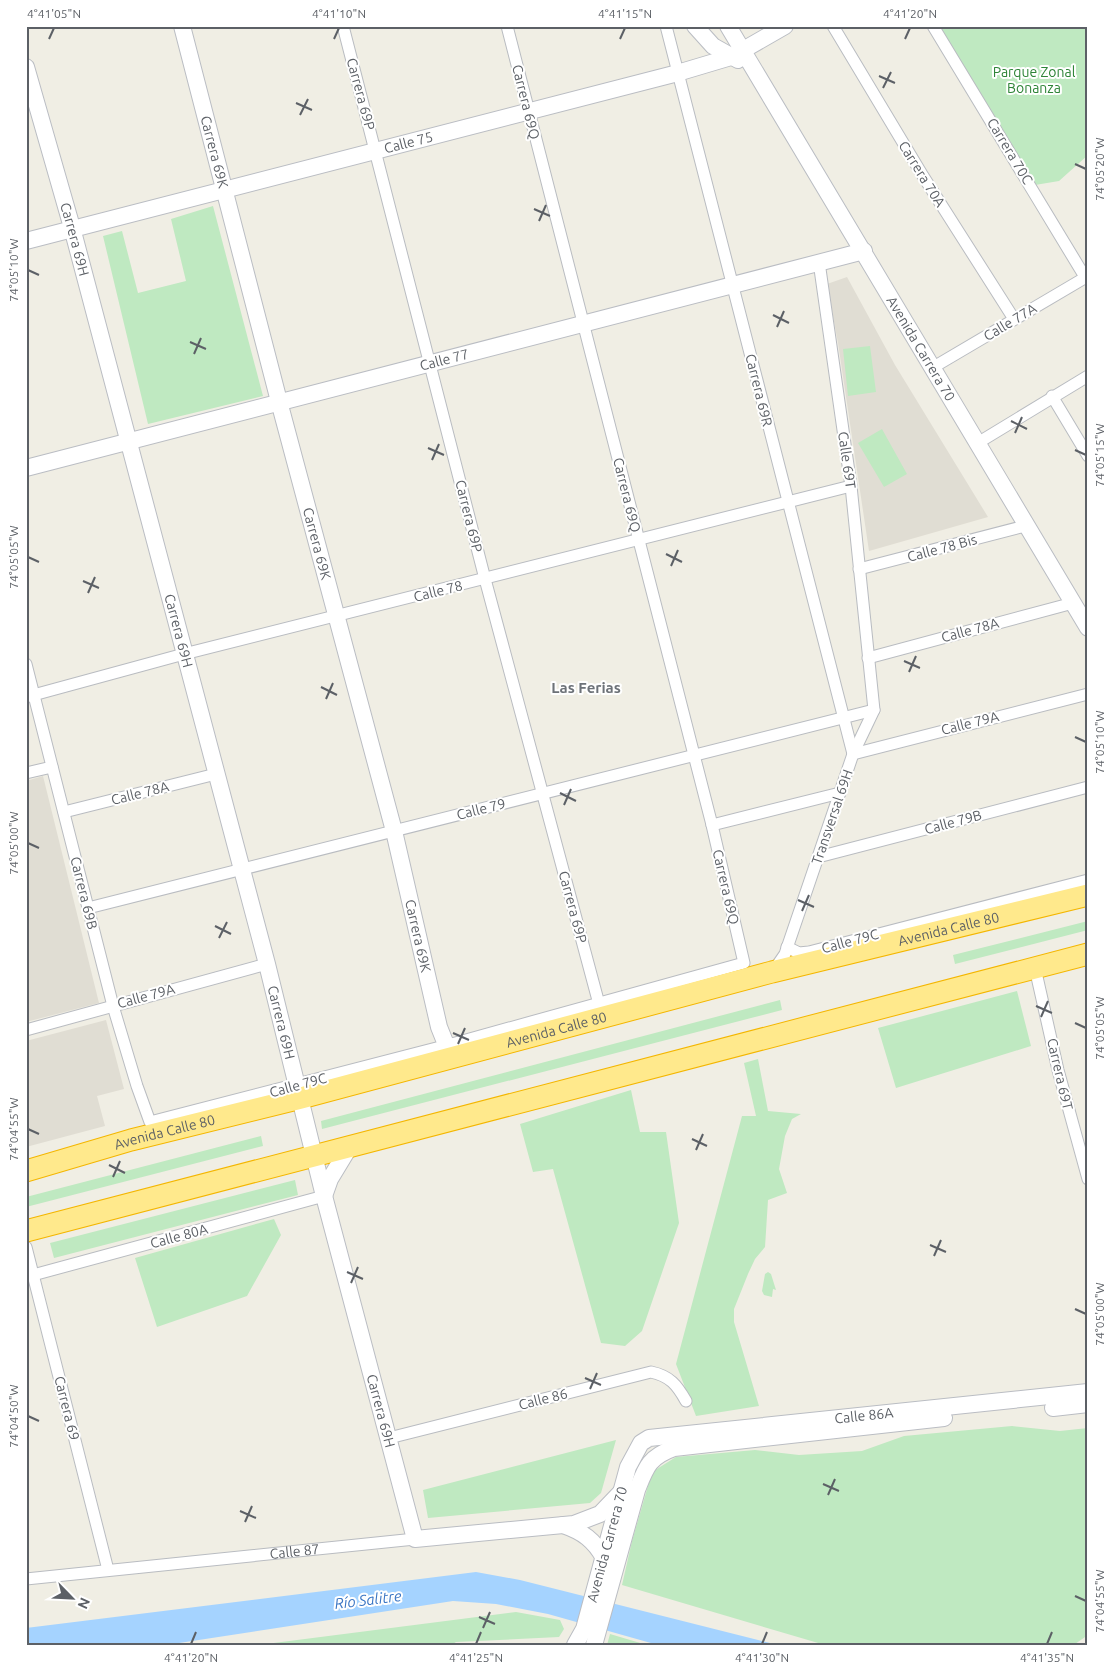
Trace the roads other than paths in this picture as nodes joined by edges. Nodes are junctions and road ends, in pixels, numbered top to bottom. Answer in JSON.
{"nodes":[{"id":1,"x":182,"y":26,"type":"edge"},
{"id":2,"x":343,"y":26,"type":"edge"},
{"id":3,"x":507,"y":26,"type":"edge"},
{"id":4,"x":666,"y":26,"type":"edge"},
{"id":5,"x":695,"y":26,"type":"edge"},
{"id":6,"x":728,"y":26,"type":"edge"},
{"id":7,"x":785,"y":26,"type":"edge"},
{"id":8,"x":832,"y":26,"type":"edge"},
{"id":9,"x":933,"y":26,"type":"edge"},
{"id":10,"x":737,"y":54,"type":"junction"},
{"id":11,"x":26,"y":67,"type":"edge"},
{"id":12,"x":678,"y":72,"type":"junction"},
{"id":13,"x":528,"y":110,"type":"junction"},
{"id":14,"x":376,"y":151,"type":"junction"},
{"id":15,"x":226,"y":190,"type":"junction"},
{"id":16,"x":72,"y":228,"type":"junction"},
{"id":17,"x":26,"y":241,"type":"edge"},
{"id":18,"x":864,"y":251,"type":"junction"},
{"id":19,"x":819,"y":262,"type":"junction"},
{"id":20,"x":1086,"y":277,"type":"edge"},
{"id":21,"x":732,"y":285,"type":"junction"},
{"id":22,"x":1014,"y":319,"type":"junction"},
{"id":23,"x":583,"y":324,"type":"junction"},
{"id":24,"x":431,"y":364,"type":"junction"},
{"id":25,"x":932,"y":368,"type":"junction"},
{"id":26,"x":1088,"y":376,"type":"edge"},
{"id":27,"x":1052,"y":396,"type":"junction"},
{"id":28,"x":279,"y":402,"type":"junction"},
{"id":29,"x":128,"y":442,"type":"junction"},
{"id":30,"x":976,"y":444,"type":"junction"},
{"id":31,"x":1088,"y":456,"type":"edge"},
{"id":32,"x":26,"y":468,"type":"edge"},
{"id":33,"x":851,"y":486,"type":"junction"},
{"id":34,"x":788,"y":502,"type":"junction"},
{"id":35,"x":1025,"y":526,"type":"junction"},
{"id":36,"x":638,"y":540,"type":"junction"},
{"id":37,"x":859,"y":569,"type":"junction"},
{"id":38,"x":485,"y":579,"type":"junction"},
{"id":39,"x":1073,"y":603,"type":"junction"},
{"id":40,"x":337,"y":616,"type":"junction"},
{"id":41,"x":1088,"y":628,"type":"edge"},
{"id":42,"x":184,"y":654,"type":"junction"},
{"id":43,"x":868,"y":658,"type":"junction"},
{"id":44,"x":26,"y":664,"type":"edge"},
{"id":45,"x":1088,"y":694,"type":"edge"},
{"id":46,"x":30,"y":696,"type":"edge"},
{"id":47,"x":874,"y":710,"type":"junction"},
{"id":48,"x":844,"y":718,"type":"junction"},
{"id":49,"x":853,"y":754,"type":"junction"},
{"id":50,"x":694,"y":756,"type":"junction"},
{"id":51,"x":52,"y":767,"type":"junction"},
{"id":52,"x":26,"y":773,"type":"edge"},
{"id":53,"x":216,"y":774,"type":"junction"},
{"id":54,"x":1088,"y":787,"type":"edge"},
{"id":55,"x":840,"y":792,"type":"junction"},
{"id":56,"x":541,"y":794,"type":"junction"},
{"id":57,"x":64,"y":812,"type":"junction"},
{"id":58,"x":712,"y":825,"type":"junction"},
{"id":59,"x":394,"y":831,"type":"junction"},
{"id":60,"x":818,"y":857,"type":"junction"},
{"id":61,"x":241,"y":869,"type":"junction"},
{"id":62,"x":1088,"y":880,"type":"edge"},
{"id":63,"x":1088,"y":895,"type":"edge"},
{"id":64,"x":88,"y":908,"type":"junction"},
{"id":65,"x":787,"y":947,"type":"junction"},
{"id":66,"x":1088,"y":954,"type":"edge"},
{"id":67,"x":267,"y":964,"type":"junction"},
{"id":68,"x":1035,"y":968,"type":"junction"},
{"id":69,"x":772,"y":972,"type":"junction"},
{"id":70,"x":599,"y":1004,"type":"junction"},
{"id":71,"x":113,"y":1006,"type":"junction"},
{"id":72,"x":26,"y":1030,"type":"edge"},
{"id":73,"x":453,"y":1051,"type":"junction"},
{"id":74,"x":299,"y":1092,"type":"junction"},
{"id":75,"x":149,"y":1120,"type":"joint"},
{"id":76,"x":350,"y":1146,"type":"junction"},
{"id":77,"x":315,"y":1155,"type":"junction"},
{"id":78,"x":26,"y":1171,"type":"edge"},
{"id":79,"x":1088,"y":1179,"type":"edge"},
{"id":80,"x":324,"y":1196,"type":"junction"},
{"id":81,"x":26,"y":1230,"type":"edge"},
{"id":82,"x":26,"y":1247,"type":"edge"},
{"id":83,"x":33,"y":1275,"type":"junction"},
{"id":84,"x":1088,"y":1392,"type":"edge"},
{"id":85,"x":686,"y":1401,"type":"dead end"},
{"id":86,"x":1088,"y":1404,"type":"edge"},
{"id":87,"x":389,"y":1438,"type":"junction"},
{"id":88,"x":641,"y":1444,"type":"joint"},
{"id":89,"x":659,"y":1454,"type":"joint"},
{"id":90,"x":623,"y":1490,"type":"junction"},
{"id":91,"x":585,"y":1521,"type":"junction"},
{"id":92,"x":563,"y":1525,"type":"junction"},
{"id":93,"x":416,"y":1539,"type":"junction"},
{"id":94,"x":609,"y":1540,"type":"junction"},
{"id":95,"x":108,"y":1570,"type":"junction"},
{"id":96,"x":607,"y":1572,"type":"junction"},
{"id":97,"x":26,"y":1579,"type":"edge"},
{"id":98,"x":592,"y":1637,"type":"edge"},
{"id":99,"x":575,"y":1645,"type":"edge"}],
"edges":[{"from":1,"to":15,"type":"street","name":"Carrera 69K"},
{"from":2,"to":14,"type":"street","name":"Carrera 69P"},
{"from":3,"to":13,"type":"street","name":"Carrera 69Q"},
{"from":4,"to":12,"type":"street","name":"Carrera 69R"},
{"from":5,"to":10,"type":"street","name":"Avenida Carrera 70"},
{"from":6,"to":10,"type":"street","name":"Avenida Carrera 70"},
{"from":7,"to":10,"type":"street","name":"Calle 75"},
{"from":8,"to":22,"type":"street","name":"Carrera 70A"},
{"from":9,"to":20,"type":"street","name":"Carrera 70C"},
{"from":10,"to":12,"type":"street","name":"Calle 75"},
{"from":10,"to":18,"type":"street","name":"Avenida Carrera 70"},
{"from":11,"to":16,"type":"street","name":"Carrera 69H"},
{"from":12,"to":13,"type":"street","name":"Calle 75"},
{"from":12,"to":21,"type":"street","name":"Carrera 69R"},
{"from":13,"to":14,"type":"street","name":"Calle 75"},
{"from":13,"to":23,"type":"street","name":"Carrera 69Q"},
{"from":14,"to":15,"type":"street","name":"Calle 75"},
{"from":14,"to":24,"type":"street","name":"Carrera 69P"},
{"from":15,"to":16,"type":"street","name":"Calle 75"},
{"from":15,"to":28,"type":"street","name":"Carrera 69K"},
{"from":16,"to":17,"type":"street","name":"Calle 75"},
{"from":16,"to":29,"type":"street","name":"Carrera 69H"},
{"from":18,"to":19,"type":"street","name":"Calle 77"},
{"from":18,"to":25,"type":"street","name":"Avenida Carrera 70"},
{"from":19,"to":21,"type":"street","name":"Calle 77"},
{"from":19,"to":33,"type":"street","name":"Calle 69T"},
{"from":20,"to":22,"type":"street","name":"Calle 77A"},
{"from":21,"to":23,"type":"street","name":"Calle 77"},
{"from":21,"to":34,"type":"street","name":"Carrera 69R"},
{"from":22,"to":25,"type":"street","name":"Calle 77A"},
{"from":23,"to":24,"type":"street","name":"Calle 77"},
{"from":23,"to":36,"type":"street","name":"Carrera 69Q"},
{"from":24,"to":28,"type":"street","name":"Calle 77"},
{"from":24,"to":38,"type":"street","name":"Carrera 69P"},
{"from":25,"to":30,"type":"street","name":"Avenida Carrera 70"},
{"from":26,"to":27,"type":"street"},
{"from":27,"to":30,"type":"street"},
{"from":27,"to":31,"type":"street"},
{"from":28,"to":29,"type":"street","name":"Calle 77"},
{"from":28,"to":40,"type":"street","name":"Carrera 69K"},
{"from":29,"to":32,"type":"street","name":"Calle 77"},
{"from":29,"to":42,"type":"street","name":"Carrera 69H"},
{"from":30,"to":35,"type":"street","name":"Avenida Carrera 70"},
{"from":33,"to":34,"type":"street","name":"Calle 78"},
{"from":33,"to":37,"type":"street","name":"Calle 69T"},
{"from":34,"to":36,"type":"street","name":"Calle 78"},
{"from":34,"to":48,"type":"street","name":"Carrera 69R"},
{"from":35,"to":37,"type":"street","name":"Calle 78 Bis"},
{"from":35,"to":39,"type":"street","name":"Avenida Carrera 70"},
{"from":36,"to":38,"type":"street","name":"Calle 78"},
{"from":36,"to":50,"type":"street","name":"Carrera 69Q"},
{"from":37,"to":43,"type":"street","name":"Calle 69T"},
{"from":38,"to":40,"type":"street","name":"Calle 78"},
{"from":38,"to":56,"type":"street","name":"Carrera 69P"},
{"from":39,"to":41,"type":"street","name":"Avenida Carrera 70"},
{"from":39,"to":43,"type":"street","name":"Calle 78A"},
{"from":40,"to":42,"type":"street","name":"Calle 78"},
{"from":40,"to":59,"type":"street","name":"Carrera 69K"},
{"from":42,"to":46,"type":"street","name":"Calle 78"},
{"from":42,"to":53,"type":"street","name":"Carrera 69H"},
{"from":43,"to":47,"type":"street"},
{"from":44,"to":46,"type":"street","name":"Carrera 69B"},
{"from":45,"to":49,"type":"street","name":"Calle 79A"},
{"from":46,"to":51,"type":"street","name":"Carrera 69B"},
{"from":47,"to":48,"type":"street","name":"Calle 79"},
{"from":47,"to":49,"type":"street","name":"Transversal 69H"},
{"from":48,"to":49,"type":"street","name":"Carrera 69R"},
{"from":48,"to":50,"type":"street","name":"Calle 79"},
{"from":49,"to":55,"type":"street","name":"Transversal 69H"},
{"from":50,"to":56,"type":"street","name":"Calle 79"},
{"from":50,"to":58,"type":"street","name":"Carrera 69Q"},
{"from":51,"to":52,"type":"street"},
{"from":51,"to":57,"type":"street","name":"Carrera 69B"},
{"from":53,"to":57,"type":"street","name":"Calle 78A"},
{"from":53,"to":61,"type":"street","name":"Carrera 69H"},
{"from":54,"to":60,"type":"street","name":"Calle 79B"},
{"from":55,"to":58,"type":"street"},
{"from":55,"to":60,"type":"street","name":"Transversal 69H"},
{"from":56,"to":59,"type":"street","name":"Calle 79"},
{"from":56,"to":70,"type":"street","name":"Carrera 69P"},
{"from":57,"to":64,"type":"street","name":"Carrera 69B"},
{"from":58,"to":70,"type":"street","name":"Carrera 69Q"},
{"from":59,"to":61,"type":"street","name":"Calle 79"},
{"from":59,"to":73,"type":"street","name":"Carrera 69K"},
{"from":60,"to":65,"type":"street","name":"Transversal 69H"},
{"from":61,"to":64,"type":"street","name":"Calle 79"},
{"from":61,"to":67,"type":"street","name":"Carrera 69H"},
{"from":62,"to":65,"type":"street","name":"Calle 79C"},
{"from":63,"to":69,"type":"highway","name":"Avenida Calle 80"},
{"from":64,"to":71,"type":"street","name":"Carrera 69B"},
{"from":65,"to":69,"type":"street","name":"Transversal 69H"},
{"from":66,"to":68,"type":"highway"},
{"from":67,"to":71,"type":"street","name":"Calle 79A"},
{"from":67,"to":74,"type":"street","name":"Carrera 69H"},
{"from":68,"to":76,"type":"highway"},
{"from":68,"to":79,"type":"street","name":"Carrera 69T"},
{"from":69,"to":73,"type":"highway","name":"Avenida Calle 80"},
{"from":70,"to":73,"type":"street"},
{"from":71,"to":72,"type":"street","name":"Calle 79A"},
{"from":71,"to":75,"type":"street","name":"Carrera 69B"},
{"from":73,"to":74,"type":"highway","name":"Avenida Calle 80"},
{"from":74,"to":75,"type":"street","name":"Calle 79C"},
{"from":74,"to":77,"type":"street","name":"Carrera 69H"},
{"from":74,"to":78,"type":"highway","name":"Avenida Calle 80"},
{"from":76,"to":77,"type":"highway"},
{"from":76,"to":80,"type":"street"},
{"from":77,"to":80,"type":"street","name":"Carrera 69H"},
{"from":77,"to":81,"type":"highway"},
{"from":80,"to":83,"type":"street","name":"Calle 80A"},
{"from":80,"to":87,"type":"street","name":"Carrera 69H"},
{"from":82,"to":83,"type":"street","name":"Carrera 69"},
{"from":83,"to":95,"type":"street","name":"Carrera 69"},
{"from":84,"to":88,"type":"street","name":"Calle 86A"},
{"from":85,"to":87,"type":"street","name":"Calle 86"},
{"from":86,"to":89,"type":"street","name":"Calle 86A"},
{"from":87,"to":93,"type":"street","name":"Carrera 69H"},
{"from":88,"to":90,"type":"street","name":"Avenida Carrera 70"},
{"from":89,"to":96,"type":"street","name":"Avenida Carrera 70"},
{"from":90,"to":91,"type":"street","name":"Calle 87"},
{"from":90,"to":94,"type":"street","name":"Avenida Carrera 70"},
{"from":91,"to":92,"type":"street","name":"Calle 87"},
{"from":91,"to":94,"type":"street"},
{"from":92,"to":93,"type":"street","name":"Calle 87"},
{"from":92,"to":96,"type":"street","name":"Calle 87"},
{"from":93,"to":95,"type":"street","name":"Calle 87"},
{"from":94,"to":96,"type":"street"},
{"from":95,"to":97,"type":"street","name":"Calle 87"},
{"from":96,"to":98,"type":"street","name":"Avenida Carrera 70"},
{"from":98,"to":99,"type":"street","name":"Avenida Carrera 70"}]}
